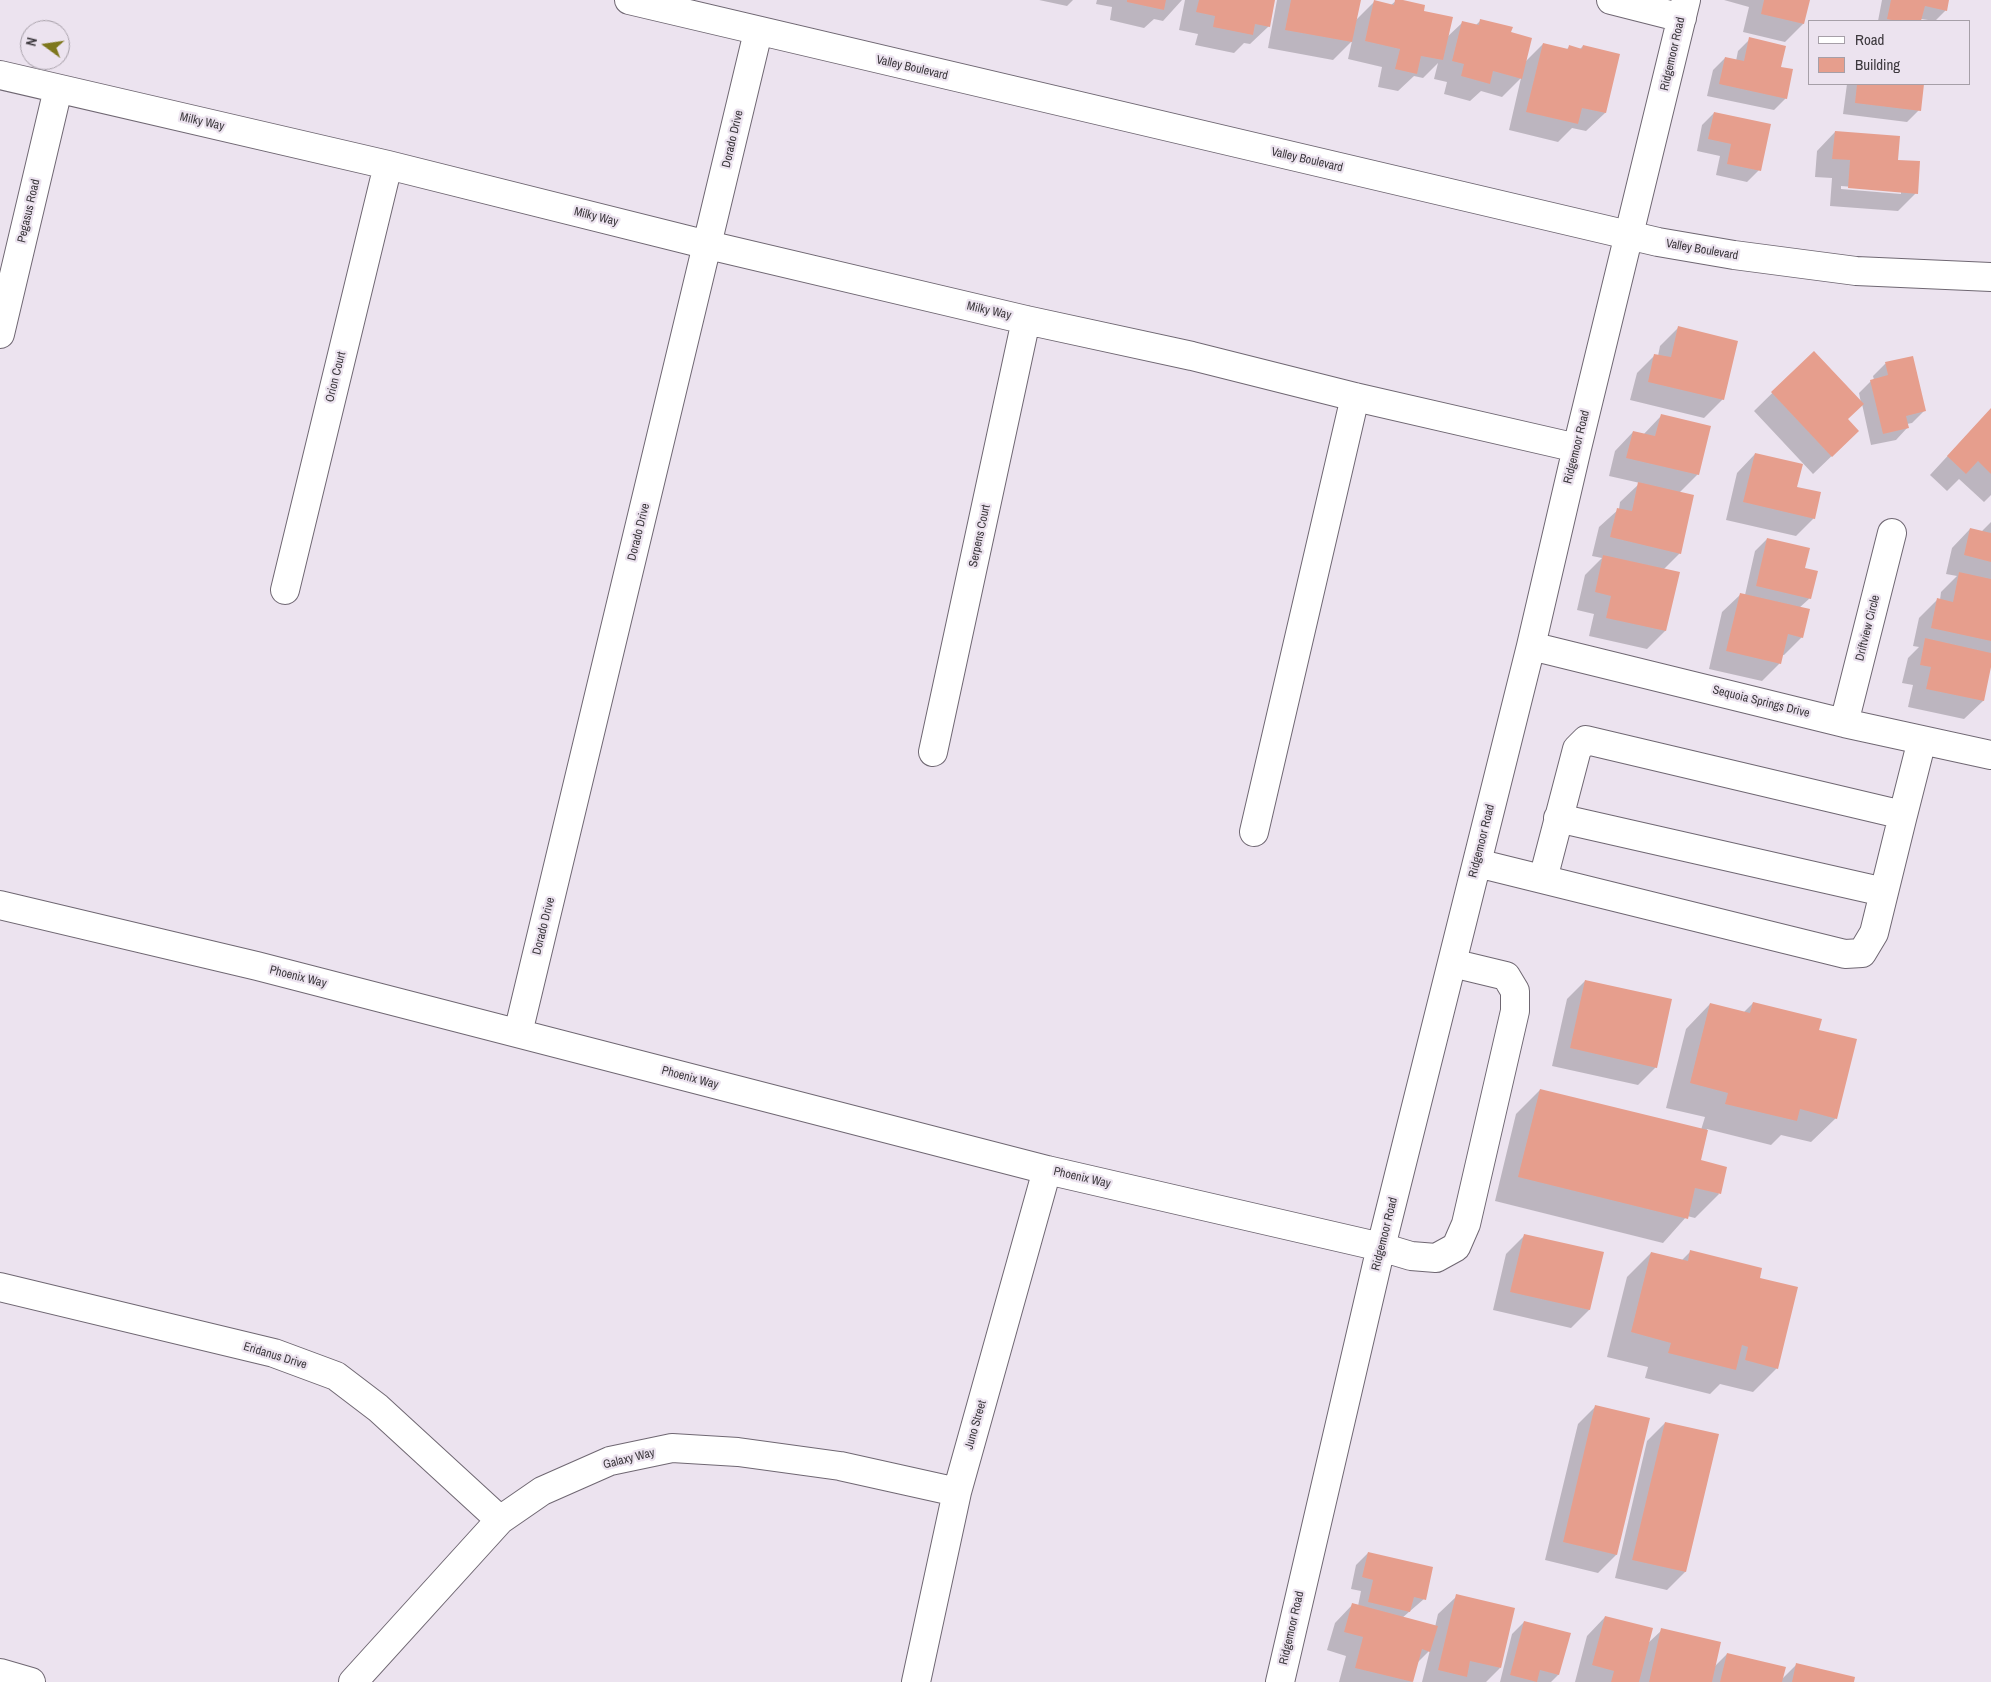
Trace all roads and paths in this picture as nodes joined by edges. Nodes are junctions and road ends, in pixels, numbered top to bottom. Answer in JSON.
{"nodes":[{"id":1,"x":629,"y":0,"type":"edge"},
{"id":2,"x":1611,"y":0,"type":"edge"},
{"id":3,"x":1684,"y":9,"type":"edge"},
{"id":4,"x":758,"y":32,"type":"junction"},
{"id":5,"x":0,"y":75,"type":"edge"},
{"id":6,"x":58,"y":89,"type":"junction"},
{"id":7,"x":388,"y":165,"type":"junction"},
{"id":8,"x":1630,"y":235,"type":"junction"},
{"id":9,"x":708,"y":245,"type":"junction"},
{"id":10,"x":1991,"y":277,"type":"edge"},
{"id":11,"x":1026,"y":320,"type":"junction"},
{"id":12,"x":0,"y":334,"type":"edge"},
{"id":13,"x":1354,"y":397,"type":"junction"},
{"id":14,"x":1577,"y":448,"type":"junction"},
{"id":15,"x":1892,"y":533,"type":"dead end"},
{"id":16,"x":285,"y":590,"type":"dead end"},
{"id":17,"x":1531,"y":646,"type":"junction"},
{"id":18,"x":1844,"y":723,"type":"junction"},
{"id":19,"x":1922,"y":740,"type":"junction"},
{"id":20,"x":933,"y":752,"type":"dead end"},
{"id":21,"x":1991,"y":755,"type":"edge"},
{"id":22,"x":1903,"y":815,"type":"junction"},
{"id":23,"x":1558,"y":818,"type":"junction"},
{"id":24,"x":1254,"y":832,"type":"dead end"},
{"id":25,"x":1477,"y":863,"type":"junction"},
{"id":26,"x":1543,"y":879,"type":"junction"},
{"id":27,"x":1884,"y":892,"type":"junction"},
{"id":28,"x":0,"y":905,"type":"edge"},
{"id":29,"x":1452,"y":963,"type":"junction"},
{"id":30,"x":518,"y":1033,"type":"junction"},
{"id":31,"x":1046,"y":1170,"type":"junction"},
{"id":32,"x":1381,"y":1247,"type":"junction"},
{"id":33,"x":0,"y":1287,"type":"edge"},
{"id":34,"x":957,"y":1492,"type":"junction"},
{"id":35,"x":500,"y":1520,"type":"junction"},
{"id":36,"x":0,"y":1673,"type":"edge"},
{"id":37,"x":31,"y":1682,"type":"edge"},
{"id":38,"x":353,"y":1682,"type":"edge"},
{"id":39,"x":916,"y":1682,"type":"edge"},
{"id":40,"x":1280,"y":1682,"type":"edge"}],
"edges":[{"from":1,"to":4,"type":"street","name":"Valley Boulevard"},
{"from":2,"to":3,"type":"street"},
{"from":3,"to":8,"type":"street","name":"Ridgemoor Road"},
{"from":4,"to":8,"type":"street","name":"Valley Boulevard"},
{"from":4,"to":9,"type":"street","name":"Dorado Drive"},
{"from":5,"to":6,"type":"street","name":"Milky Way"},
{"from":6,"to":7,"type":"street","name":"Milky Way"},
{"from":6,"to":12,"type":"street","name":"Pegasus Road"},
{"from":7,"to":9,"type":"street","name":"Milky Way"},
{"from":7,"to":16,"type":"street","name":"Orion Court"},
{"from":8,"to":10,"type":"street","name":"Valley Boulevard"},
{"from":8,"to":14,"type":"street","name":"Ridgemoor Road"},
{"from":9,"to":11,"type":"street","name":"Milky Way"},
{"from":9,"to":30,"type":"street","name":"Dorado Drive"},
{"from":11,"to":13,"type":"street","name":"Milky Way"},
{"from":11,"to":20,"type":"street","name":"Serpens Court"},
{"from":13,"to":14,"type":"street","name":"Milky Way"},
{"from":13,"to":24,"type":"street"},
{"from":14,"to":17,"type":"street","name":"Ridgemoor Road"},
{"from":15,"to":18,"type":"street","name":"Driftview Circle"},
{"from":17,"to":18,"type":"street","name":"Sequoia Springs Drive"},
{"from":17,"to":25,"type":"street","name":"Ridgemoor Road"},
{"from":18,"to":19,"type":"street","name":"Sequoia Springs Drive"},
{"from":19,"to":21,"type":"street","name":"Sequoia Springs Drive"},
{"from":19,"to":22,"type":"street"},
{"from":22,"to":23,"type":"street"},
{"from":22,"to":27,"type":"street"},
{"from":23,"to":26,"type":"street"},
{"from":23,"to":27,"type":"street"},
{"from":25,"to":26,"type":"street"},
{"from":25,"to":29,"type":"street","name":"Ridgemoor Road"},
{"from":26,"to":27,"type":"street"},
{"from":28,"to":30,"type":"street","name":"Phoenix Way"},
{"from":29,"to":32,"type":"street","name":"Ridgemoor Road"},
{"from":29,"to":32,"type":"street","name":"Phoenix Way"},
{"from":30,"to":31,"type":"street","name":"Phoenix Way"},
{"from":31,"to":32,"type":"street","name":"Phoenix Way"},
{"from":31,"to":34,"type":"street","name":"Juno Street"},
{"from":32,"to":40,"type":"street","name":"Ridgemoor Road"},
{"from":33,"to":35,"type":"street","name":"Eridanus Drive"},
{"from":34,"to":35,"type":"street","name":"Galaxy Way"},
{"from":34,"to":39,"type":"street","name":"Juno Street"},
{"from":35,"to":38,"type":"street","name":"Galaxy Way"},
{"from":36,"to":37,"type":"street"}]}
